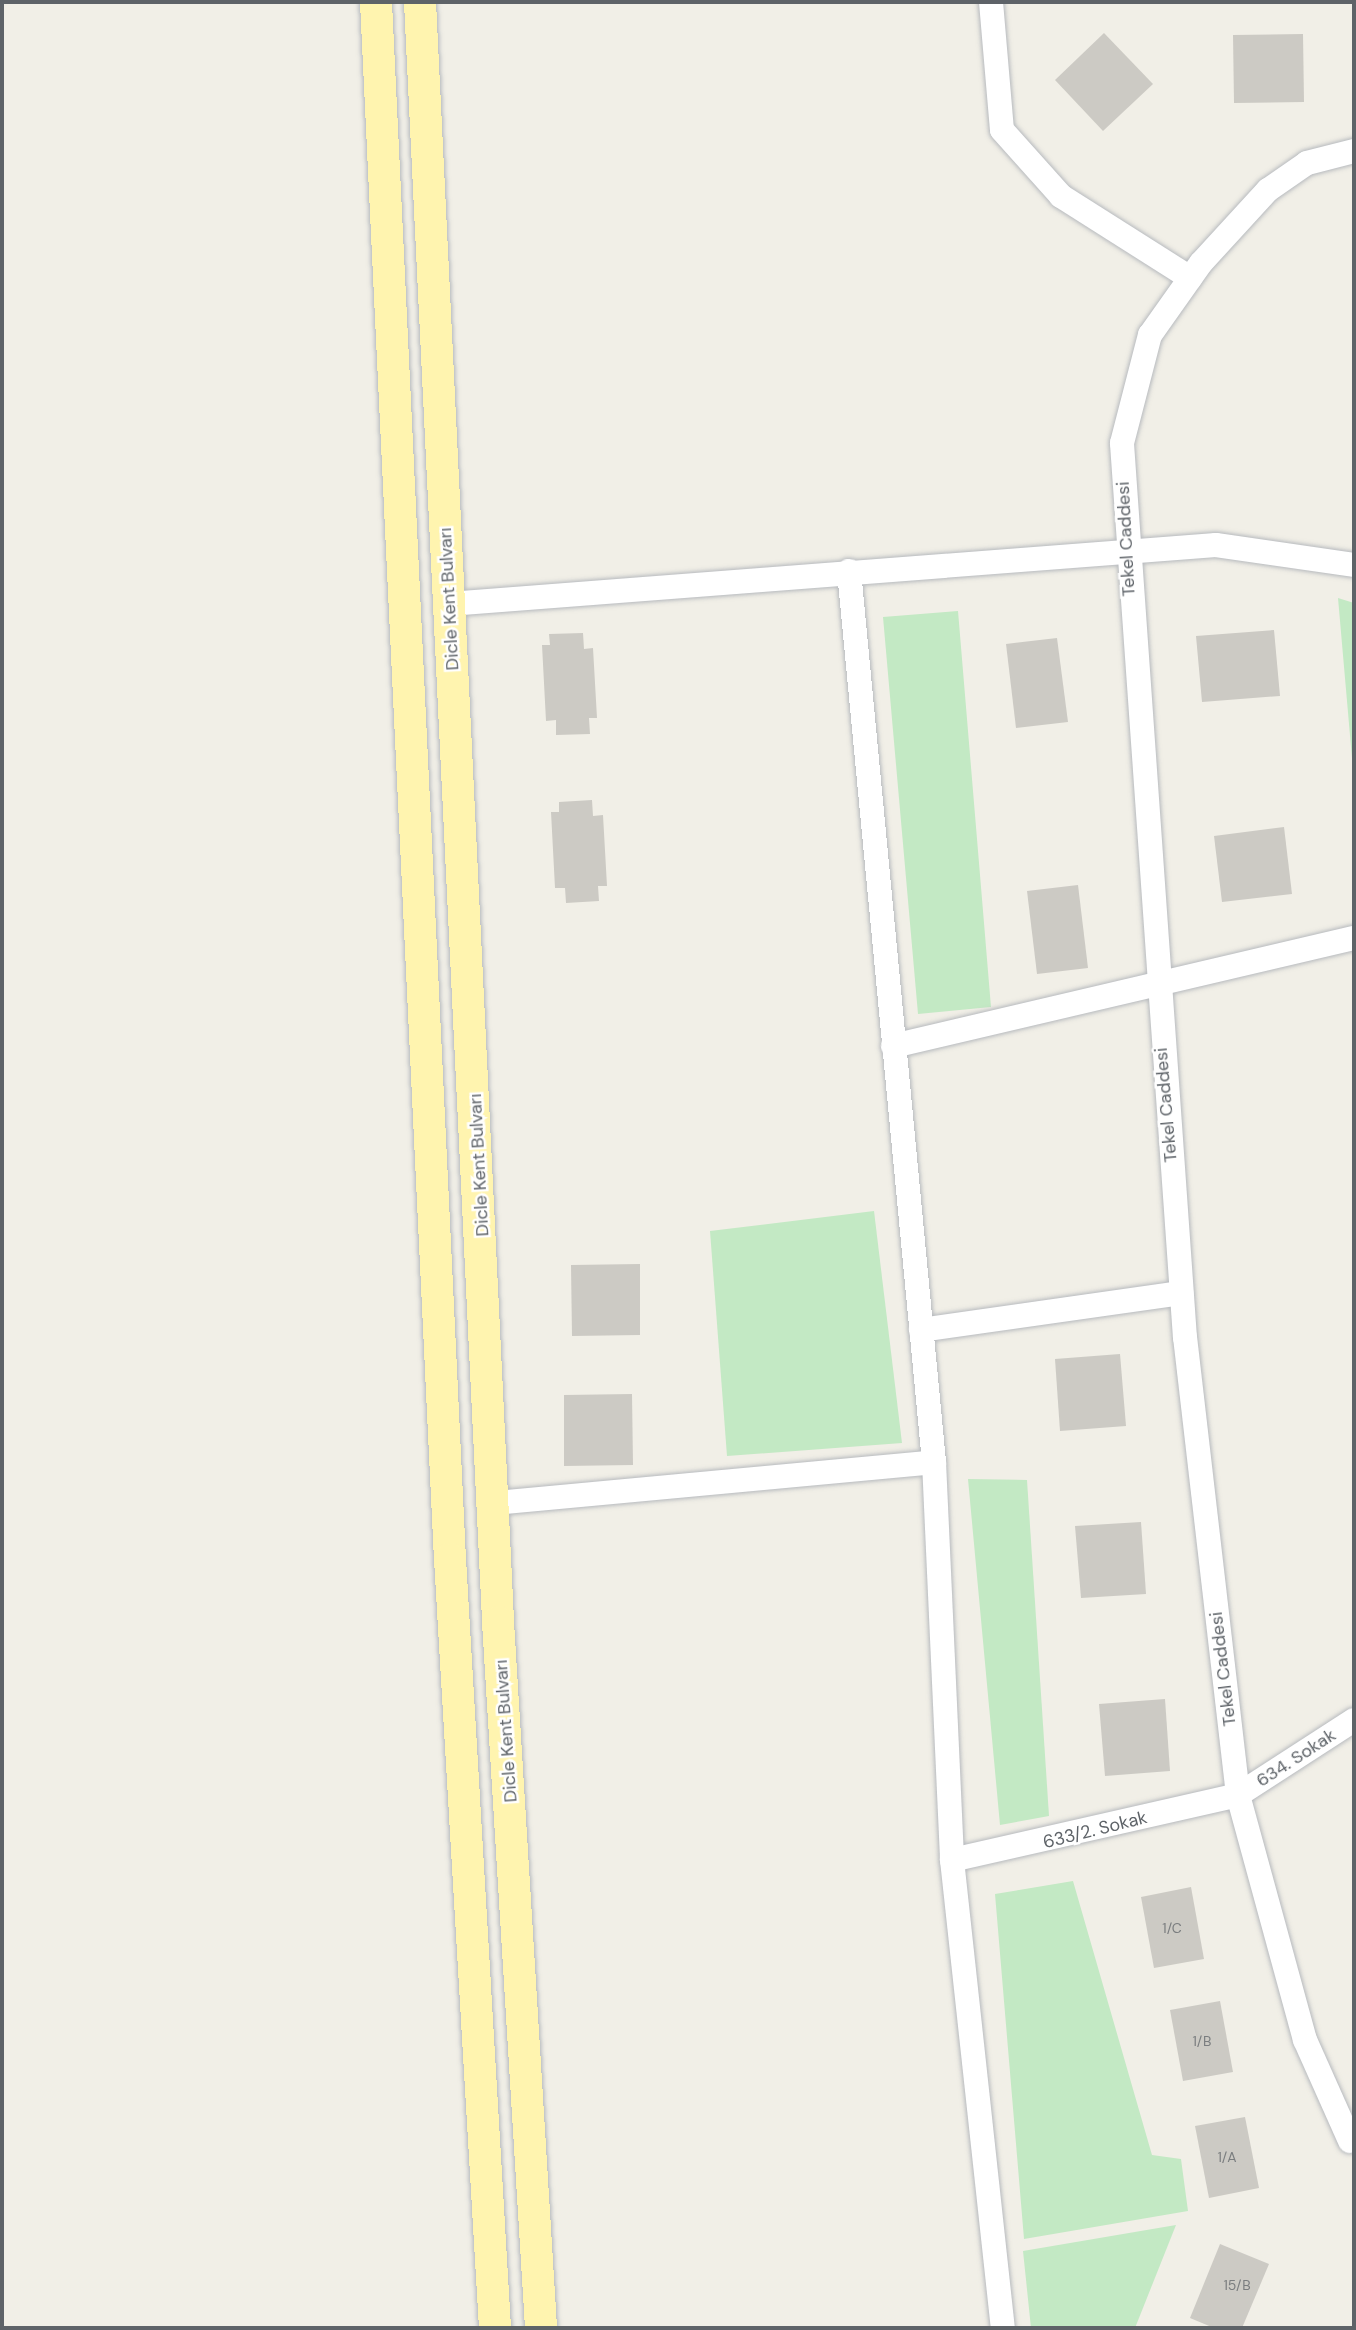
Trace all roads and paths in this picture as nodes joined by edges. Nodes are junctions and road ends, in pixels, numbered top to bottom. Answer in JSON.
{"nodes":[{"id":1,"x":376,"y":2,"type":"edge"},
{"id":2,"x":420,"y":2,"type":"edge"},
{"id":3,"x":991,"y":2,"type":"edge"},
{"id":4,"x":1354,"y":151,"type":"edge"},
{"id":5,"x":1190,"y":278,"type":"junction"},
{"id":6,"x":1126,"y":555,"type":"junction"},
{"id":7,"x":1354,"y":565,"type":"edge"},
{"id":8,"x":849,"y":571,"type":"junction"},
{"id":9,"x":449,"y":604,"type":"junction"},
{"id":10,"x":1354,"y":938,"type":"edge"},
{"id":11,"x":1156,"y":983,"type":"junction"},
{"id":12,"x":893,"y":1045,"type":"junction"},
{"id":13,"x":1181,"y":1293,"type":"junction"},
{"id":14,"x":921,"y":1330,"type":"junction"},
{"id":15,"x":934,"y":1462,"type":"junction"},
{"id":16,"x":495,"y":1503,"type":"junction"},
{"id":17,"x":1354,"y":1720,"type":"edge"},
{"id":18,"x":1238,"y":1795,"type":"junction"},
{"id":19,"x":952,"y":1860,"type":"junction"},
{"id":20,"x":1353,"y":2150,"type":"edge"},
{"id":21,"x":495,"y":2328,"type":"edge"},
{"id":22,"x":541,"y":2328,"type":"edge"},
{"id":23,"x":1003,"y":2328,"type":"edge"}],
"edges":[{"from":1,"to":21,"type":"main road"},
{"from":2,"to":9,"type":"main road","name":"Dicle Kent Bulvarı"},
{"from":3,"to":5,"type":"street"},
{"from":4,"to":5,"type":"street","name":"Tekel Caddesi"},
{"from":5,"to":6,"type":"street","name":"Tekel Caddesi"},
{"from":6,"to":7,"type":"street"},
{"from":6,"to":8,"type":"street"},
{"from":6,"to":11,"type":"street","name":"Tekel Caddesi"},
{"from":8,"to":9,"type":"street"},
{"from":8,"to":12,"type":"street"},
{"from":9,"to":16,"type":"main road","name":"Dicle Kent Bulvarı"},
{"from":10,"to":11,"type":"street"},
{"from":11,"to":12,"type":"street"},
{"from":11,"to":13,"type":"street","name":"Tekel Caddesi"},
{"from":12,"to":14,"type":"street"},
{"from":13,"to":14,"type":"street"},
{"from":13,"to":18,"type":"street","name":"Tekel Caddesi"},
{"from":14,"to":15,"type":"street"},
{"from":15,"to":16,"type":"street"},
{"from":15,"to":19,"type":"street"},
{"from":16,"to":22,"type":"main road","name":"Dicle Kent Bulvarı"},
{"from":17,"to":18,"type":"street","name":"634. Sokak"},
{"from":18,"to":19,"type":"street","name":"633/2. Sokak"},
{"from":18,"to":20,"type":"street","name":"Tekel Caddesi"},
{"from":19,"to":23,"type":"street"}]}
